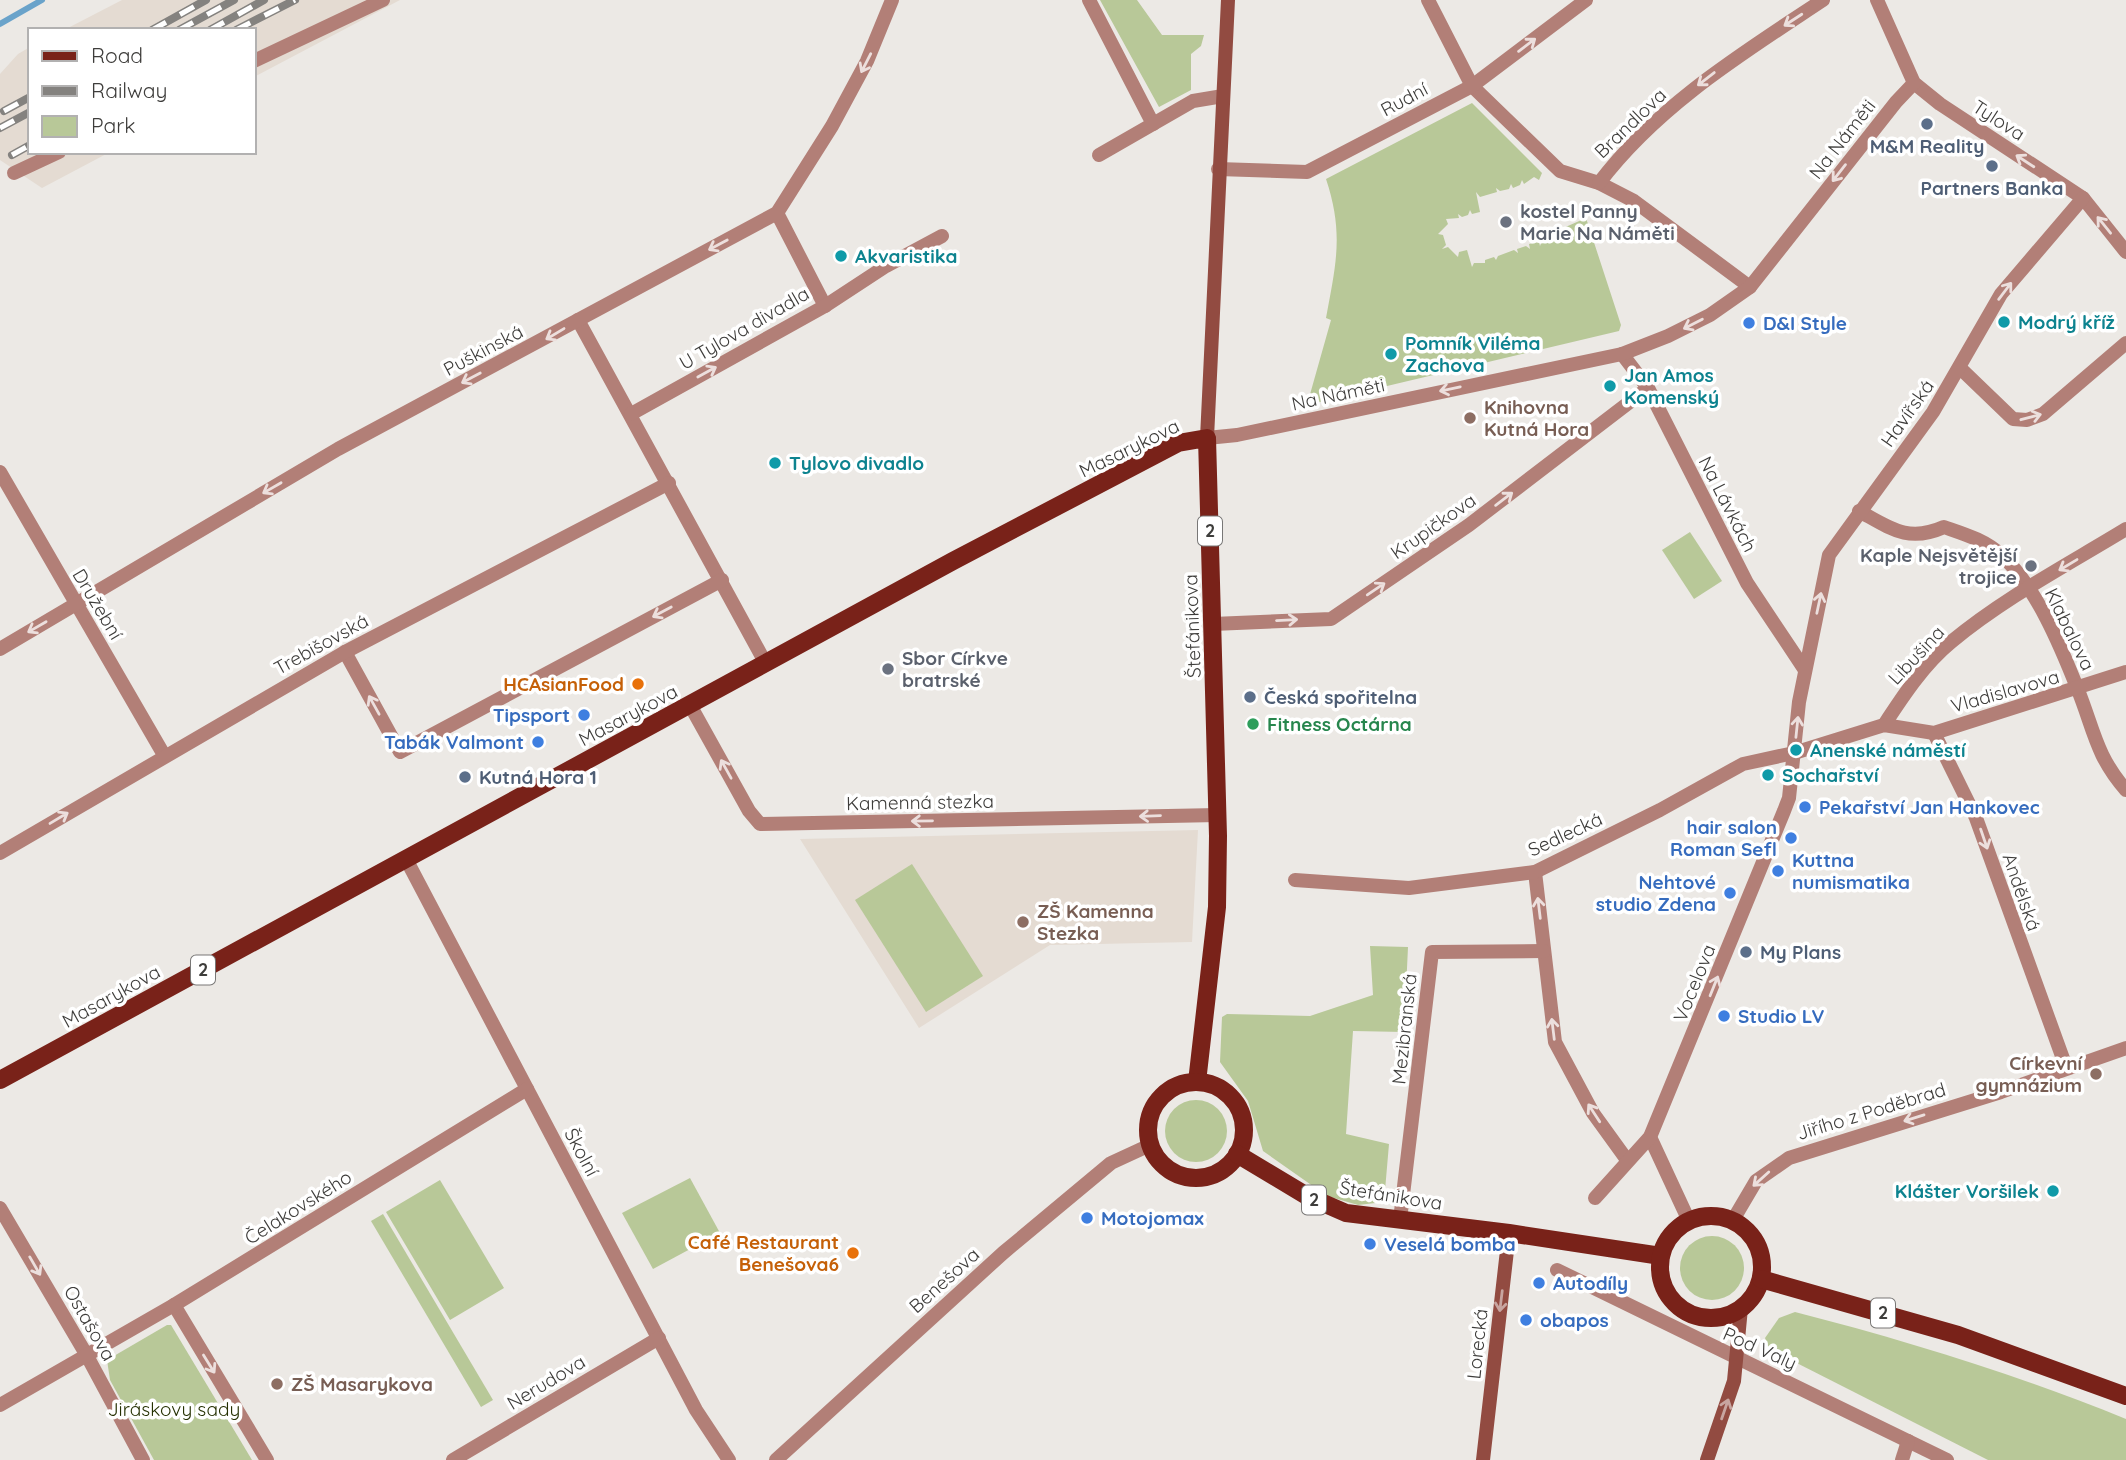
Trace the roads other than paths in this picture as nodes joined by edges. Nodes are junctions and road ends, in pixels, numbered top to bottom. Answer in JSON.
{"nodes":[{"id":1,"x":383,"y":0,"type":"edge"},
{"id":2,"x":892,"y":0,"type":"edge"},
{"id":3,"x":1089,"y":0,"type":"edge"},
{"id":4,"x":1228,"y":0,"type":"edge"},
{"id":5,"x":1428,"y":0,"type":"edge"},
{"id":6,"x":1586,"y":0,"type":"edge"},
{"id":7,"x":1824,"y":0,"type":"edge"},
{"id":8,"x":1877,"y":0,"type":"edge"},
{"id":9,"x":256,"y":60,"type":"edge"},
{"id":10,"x":1914,"y":83,"type":"junction"},
{"id":11,"x":1472,"y":86,"type":"junction"},
{"id":12,"x":1223,"y":96,"type":"junction"},
{"id":13,"x":1153,"y":124,"type":"junction"},
{"id":14,"x":55,"y":154,"type":"edge"},
{"id":15,"x":1099,"y":155,"type":"dead end"},
{"id":16,"x":1218,"y":169,"type":"junction"},
{"id":17,"x":14,"y":173,"type":"dead end"},
{"id":18,"x":1598,"y":183,"type":"junction"},
{"id":19,"x":2082,"y":198,"type":"junction"},
{"id":20,"x":778,"y":213,"type":"junction"},
{"id":21,"x":942,"y":236,"type":"dead end"},
{"id":22,"x":2126,"y":252,"type":"edge"},
{"id":23,"x":1750,"y":287,"type":"junction"},
{"id":24,"x":825,"y":306,"type":"junction"},
{"id":25,"x":578,"y":320,"type":"junction"},
{"id":26,"x":2126,"y":343,"type":"edge"},
{"id":27,"x":1622,"y":354,"type":"junction"},
{"id":28,"x":1961,"y":368,"type":"junction"},
{"id":29,"x":1648,"y":388,"type":"junction"},
{"id":30,"x":631,"y":414,"type":"junction"},
{"id":31,"x":1207,"y":438,"type":"junction"},
{"id":32,"x":0,"y":472,"type":"edge"},
{"id":33,"x":669,"y":483,"type":"junction"},
{"id":34,"x":1859,"y":511,"type":"junction"},
{"id":35,"x":2126,"y":529,"type":"edge"},
{"id":36,"x":722,"y":580,"type":"junction"},
{"id":37,"x":2029,"y":588,"type":"junction"},
{"id":38,"x":75,"y":605,"type":"junction"},
{"id":39,"x":1213,"y":624,"type":"junction"},
{"id":40,"x":0,"y":649,"type":"edge"},
{"id":41,"x":345,"y":652,"type":"junction"},
{"id":42,"x":766,"y":664,"type":"junction"},
{"id":43,"x":1805,"y":670,"type":"junction"},
{"id":44,"x":2126,"y":672,"type":"edge"},
{"id":45,"x":2078,"y":690,"type":"junction"},
{"id":46,"x":690,"y":705,"type":"junction"},
{"id":47,"x":1884,"y":724,"type":"junction"},
{"id":48,"x":1934,"y":733,"type":"junction"},
{"id":49,"x":1794,"y":753,"type":"junction"},
{"id":50,"x":164,"y":755,"type":"junction"},
{"id":51,"x":2126,"y":790,"type":"edge"},
{"id":52,"x":1218,"y":815,"type":"junction"},
{"id":53,"x":0,"y":853,"type":"edge"},
{"id":54,"x":406,"y":859,"type":"junction"},
{"id":55,"x":1535,"y":872,"type":"junction"},
{"id":56,"x":1295,"y":880,"type":"dead end"},
{"id":57,"x":1544,"y":951,"type":"junction"},
{"id":58,"x":2126,"y":1048,"type":"edge"},
{"id":59,"x":2066,"y":1067,"type":"junction"},
{"id":60,"x":0,"y":1080,"type":"edge"},
{"id":61,"x":1197,"y":1082,"type":"junction"},
{"id":62,"x":527,"y":1088,"type":"junction"},
{"id":63,"x":1650,"y":1137,"type":"junction"},
{"id":64,"x":1150,"y":1145,"type":"junction"},
{"id":65,"x":1237,"y":1154,"type":"junction"},
{"id":66,"x":1627,"y":1160,"type":"junction"},
{"id":67,"x":1595,"y":1198,"type":"dead end"},
{"id":68,"x":0,"y":1208,"type":"edge"},
{"id":69,"x":1400,"y":1220,"type":"junction"},
{"id":70,"x":1733,"y":1220,"type":"junction"},
{"id":71,"x":1689,"y":1221,"type":"junction"},
{"id":72,"x":1509,"y":1233,"type":"junction"},
{"id":73,"x":1661,"y":1256,"type":"junction"},
{"id":74,"x":1557,"y":1270,"type":"dead end"},
{"id":75,"x":1761,"y":1279,"type":"junction"},
{"id":76,"x":174,"y":1305,"type":"junction"},
{"id":77,"x":1741,"y":1308,"type":"junction"},
{"id":78,"x":659,"y":1338,"type":"junction"},
{"id":79,"x":86,"y":1354,"type":"junction"},
{"id":80,"x":1736,"y":1357,"type":"junction"},
{"id":81,"x":2126,"y":1396,"type":"edge"},
{"id":82,"x":0,"y":1405,"type":"edge"},
{"id":83,"x":1908,"y":1441,"type":"junction"},
{"id":84,"x":143,"y":1460,"type":"edge"},
{"id":85,"x":267,"y":1460,"type":"edge"},
{"id":86,"x":453,"y":1460,"type":"edge"},
{"id":87,"x":729,"y":1460,"type":"edge"},
{"id":88,"x":776,"y":1460,"type":"edge"},
{"id":89,"x":1483,"y":1460,"type":"edge"},
{"id":90,"x":1707,"y":1460,"type":"edge"},
{"id":91,"x":1902,"y":1460,"type":"edge"},
{"id":92,"x":1947,"y":1460,"type":"edge"}],
"edges":[{"from":1,"to":9,"type":"street"},
{"from":2,"to":20,"type":"street","one_way":true},
{"from":3,"to":13,"type":"street"},
{"from":4,"to":12,"type":"street","name":"Štefánikova"},
{"from":5,"to":11,"type":"street","name":"Brandlova"},
{"from":11,"to":6,"type":"street","name":"Rudní","one_way":true},
{"from":7,"to":18,"type":"street","name":"Brandlova","one_way":true},
{"from":8,"to":10,"type":"street","name":"Tylova"},
{"from":19,"to":10,"type":"street","name":"Tylova","one_way":true},
{"from":10,"to":23,"type":"street","name":"Na Náměti","one_way":true},
{"from":11,"to":16,"type":"street","name":"Rudní"},
{"from":11,"to":18,"type":"street","name":"Brandlova"},
{"from":12,"to":13,"type":"street"},
{"from":12,"to":16,"type":"street","name":"Štefánikova"},
{"from":13,"to":15,"type":"street"},
{"from":14,"to":17,"type":"street"},
{"from":16,"to":31,"type":"street","name":"Štefánikova"},
{"from":18,"to":23,"type":"street"},
{"from":22,"to":19,"type":"street","name":"Tylova","one_way":true},
{"from":28,"to":19,"type":"street","name":"Havířská","one_way":true},
{"from":20,"to":24,"type":"street","name":"U Tylova divadla"},
{"from":20,"to":25,"type":"street","name":"Puškinská","one_way":true},
{"from":21,"to":24,"type":"street"},
{"from":23,"to":27,"type":"street","name":"Na Náměti","one_way":true},
{"from":30,"to":24,"type":"street","name":"U Tylova divadla","one_way":true},
{"from":25,"to":30,"type":"street"},
{"from":25,"to":38,"type":"street","name":"Puškinská","one_way":true},
{"from":28,"to":26,"type":"street","one_way":true},
{"from":27,"to":29,"type":"street","name":"Na Lávkách"},
{"from":27,"to":31,"type":"street","name":"Na Náměti","one_way":true},
{"from":28,"to":34,"type":"street","name":"Havířská"},
{"from":39,"to":29,"type":"street","name":"Krupičkova","one_way":true},
{"from":29,"to":43,"type":"street","name":"Na Lávkách"},
{"from":30,"to":33,"type":"street"},
{"from":31,"to":39,"type":"main road","name":"Štefánikova","number":"2"},
{"from":31,"to":42,"type":"main road","name":"Masarykova","number":"2"},
{"from":32,"to":38,"type":"street","name":"Družební"},
{"from":33,"to":36,"type":"street"},
{"from":33,"to":41,"type":"street","name":"Trebišovská"},
{"from":34,"to":37,"type":"street","name":"Klabalova"},
{"from":43,"to":34,"type":"street","name":"Havířská","one_way":true},
{"from":35,"to":37,"type":"street","name":"Libušina","one_way":true},
{"from":36,"to":41,"type":"street","one_way":true},
{"from":36,"to":42,"type":"street"},
{"from":37,"to":45,"type":"street","name":"Klabalova"},
{"from":37,"to":47,"type":"street","name":"Libušina"},
{"from":38,"to":40,"type":"street","name":"Puškinská","one_way":true},
{"from":38,"to":50,"type":"street","name":"Družební"},
{"from":39,"to":52,"type":"main road","name":"Štefánikova","number":"2"},
{"from":41,"to":50,"type":"street","name":"Trebišovská"},
{"from":42,"to":46,"type":"main road","name":"Masarykova","number":"2"},
{"from":49,"to":43,"type":"street","one_way":true},
{"from":44,"to":45,"type":"street","name":"Vladislavova"},
{"from":45,"to":48,"type":"street","name":"Vladislavova"},
{"from":45,"to":51,"type":"street","name":"Klabalova"},
{"from":52,"to":46,"type":"street","name":"Kamenná stezka","one_way":true},
{"from":46,"to":54,"type":"main road","name":"Masarykova","number":"2"},
{"from":47,"to":48,"type":"street"},
{"from":47,"to":49,"type":"street"},
{"from":48,"to":59,"type":"street","name":"Andělská","one_way":true},
{"from":49,"to":55,"type":"street","name":"Sedlecká"},
{"from":63,"to":49,"type":"street","name":"Vocelova","one_way":true},
{"from":53,"to":50,"type":"street","name":"Trebišovská","one_way":true},
{"from":52,"to":61,"type":"main road","name":"Štefánikova","number":"2"},
{"from":54,"to":60,"type":"main road","name":"Masarykova","number":"2"},
{"from":54,"to":62,"type":"street","name":"Školní"},
{"from":55,"to":56,"type":"street","name":"Sedlecká"},
{"from":57,"to":55,"type":"street","one_way":true},
{"from":66,"to":57,"type":"street","one_way":true},
{"from":57,"to":69,"type":"street","name":"Mezibranská"},
{"from":58,"to":59,"type":"street","name":"Jiřího z Poděbrad"},
{"from":59,"to":70,"type":"street","name":"Jiřího z Poděbrad","one_way":true},
{"from":61,"to":64,"type":"main road"},
{"from":61,"to":65,"type":"main road"},
{"from":62,"to":76,"type":"street","name":"Čelakovského"},
{"from":62,"to":78,"type":"street","name":"Školní"},
{"from":63,"to":66,"type":"street"},
{"from":63,"to":71,"type":"street"},
{"from":64,"to":65,"type":"main road"},
{"from":64,"to":88,"type":"street","name":"Benešova"},
{"from":65,"to":69,"type":"main road","name":"Štefánikova","number":"2"},
{"from":66,"to":67,"type":"street"},
{"from":68,"to":79,"type":"street","name":"Ostašova","one_way":true},
{"from":69,"to":72,"type":"main road","name":"Štefánikova","number":"2"},
{"from":70,"to":71,"type":"main road"},
{"from":70,"to":75,"type":"main road"},
{"from":71,"to":73,"type":"main road"},
{"from":72,"to":73,"type":"main road","number":"2"},
{"from":72,"to":89,"type":"street","name":"Lorecká","one_way":true},
{"from":73,"to":77,"type":"main road"},
{"from":74,"to":80,"type":"street","name":"Pod Valy"},
{"from":75,"to":77,"type":"main road"},
{"from":75,"to":81,"type":"main road","number":"2"},
{"from":76,"to":79,"type":"street","name":"Čelakovského"},
{"from":76,"to":85,"type":"street","one_way":true},
{"from":77,"to":80,"type":"street"},
{"from":78,"to":86,"type":"street","name":"Nerudova"},
{"from":78,"to":87,"type":"street","name":"Školní"},
{"from":79,"to":82,"type":"street","name":"Čelakovského"},
{"from":79,"to":84,"type":"street","name":"Ostašova"},
{"from":80,"to":83,"type":"street","name":"Pod Valy"},
{"from":90,"to":80,"type":"street","one_way":true},
{"from":83,"to":91,"type":"street"},
{"from":83,"to":92,"type":"street","name":"Pod Valy"}]}
